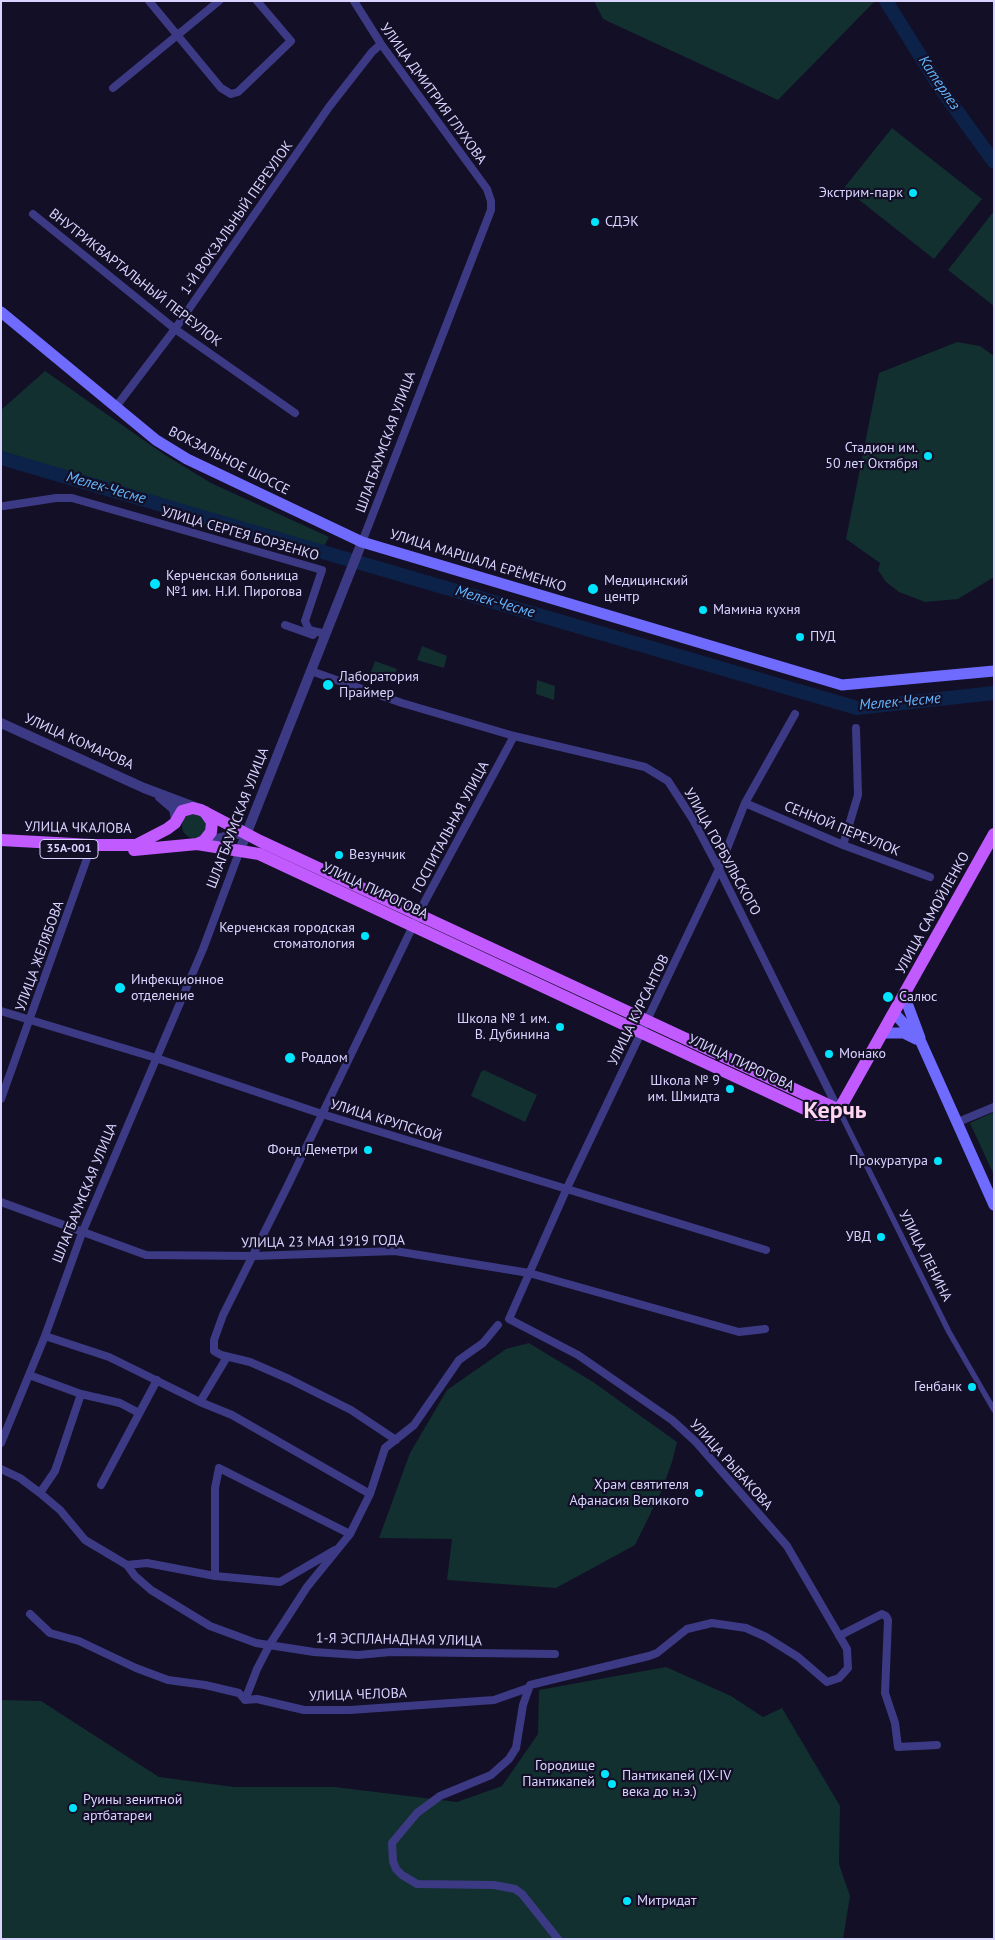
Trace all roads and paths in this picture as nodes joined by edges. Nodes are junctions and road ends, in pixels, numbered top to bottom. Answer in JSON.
{"nodes":[{"id":1,"x":149,"y":1,"type":"edge"},
{"id":2,"x":219,"y":1,"type":"edge"},
{"id":3,"x":257,"y":1,"type":"edge"},
{"id":4,"x":354,"y":1,"type":"edge"},
{"id":5,"x":177,"y":36,"type":"junction"},
{"id":6,"x":381,"y":44,"type":"junction"},
{"id":7,"x":113,"y":88,"type":"dead end"},
{"id":8,"x":491,"y":201,"type":"joint"},
{"id":9,"x":33,"y":214,"type":"dead end"},
{"id":10,"x":1,"y":312,"type":"edge"},
{"id":11,"x":175,"y":329,"type":"junction"},
{"id":12,"x":115,"y":408,"type":"junction"},
{"id":13,"x":295,"y":413,"type":"dead end"},
{"id":14,"x":4,"y":506,"type":"dead end"},
{"id":15,"x":361,"y":546,"type":"junction"},
{"id":16,"x":285,"y":625,"type":"dead end"},
{"id":17,"x":308,"y":631,"type":"junction"},
{"id":18,"x":325,"y":637,"type":"junction"},
{"id":19,"x":311,"y":671,"type":"junction"},
{"id":20,"x":994,"y":671,"type":"edge"},
{"id":21,"x":796,"y":714,"type":"dead end"},
{"id":22,"x":1,"y":723,"type":"edge"},
{"id":23,"x":856,"y":728,"type":"dead end"},
{"id":24,"x":514,"y":736,"type":"junction"},
{"id":25,"x":144,"y":788,"type":"junction"},
{"id":26,"x":745,"y":803,"type":"junction"},
{"id":27,"x":203,"y":811,"type":"junction"},
{"id":28,"x":176,"y":821,"type":"junction"},
{"id":29,"x":246,"y":834,"type":"junction"},
{"id":30,"x":994,"y":834,"type":"edge"},
{"id":31,"x":1,"y":840,"type":"edge"},
{"id":32,"x":1,"y":845,"type":"edge"},
{"id":33,"x":195,"y":845,"type":"junction"},
{"id":34,"x":843,"y":845,"type":"junction"},
{"id":35,"x":136,"y":847,"type":"junction"},
{"id":36,"x":91,"y":848,"type":"junction"},
{"id":37,"x":240,"y":850,"type":"junction"},
{"id":38,"x":719,"y":869,"type":"junction"},
{"id":39,"x":930,"y":877,"type":"dead end"},
{"id":40,"x":419,"y":914,"type":"junction"},
{"id":41,"x":413,"y":926,"type":"junction"},
{"id":42,"x":904,"y":994,"type":"junction"},
{"id":43,"x":1,"y":1011,"type":"edge"},
{"id":44,"x":894,"y":1013,"type":"junction"},
{"id":45,"x":30,"y":1020,"type":"junction"},
{"id":46,"x":644,"y":1028,"type":"junction"},
{"id":47,"x":882,"y":1033,"type":"junction"},
{"id":48,"x":921,"y":1042,"type":"junction"},
{"id":49,"x":156,"y":1058,"type":"junction"},
{"id":50,"x":1,"y":1099,"type":"edge"},
{"id":51,"x":994,"y":1107,"type":"edge"},
{"id":52,"x":839,"y":1110,"type":"junction"},
{"id":53,"x":322,"y":1114,"type":"junction"},
{"id":54,"x":958,"y":1122,"type":"junction"},
{"id":55,"x":568,"y":1188,"type":"junction"},
{"id":56,"x":1,"y":1202,"type":"edge"},
{"id":57,"x":994,"y":1205,"type":"edge"},
{"id":58,"x":82,"y":1233,"type":"junction"},
{"id":59,"x":766,"y":1250,"type":"dead end"},
{"id":60,"x":254,"y":1256,"type":"junction"},
{"id":61,"x":529,"y":1273,"type":"junction"},
{"id":62,"x":509,"y":1319,"type":"joint"},
{"id":63,"x":498,"y":1326,"type":"dead end"},
{"id":64,"x":765,"y":1329,"type":"dead end"},
{"id":65,"x":45,"y":1336,"type":"junction"},
{"id":66,"x":227,"y":1357,"type":"junction"},
{"id":67,"x":28,"y":1376,"type":"junction"},
{"id":68,"x":157,"y":1380,"type":"junction"},
{"id":69,"x":81,"y":1394,"type":"junction"},
{"id":70,"x":200,"y":1402,"type":"junction"},
{"id":71,"x":994,"y":1410,"type":"edge"},
{"id":72,"x":139,"y":1414,"type":"junction"},
{"id":73,"x":396,"y":1440,"type":"junction"},
{"id":74,"x":1,"y":1443,"type":"edge"},
{"id":75,"x":1,"y":1469,"type":"edge"},
{"id":76,"x":101,"y":1485,"type":"dead end"},
{"id":77,"x":40,"y":1493,"type":"junction"},
{"id":78,"x":370,"y":1494,"type":"junction"},
{"id":79,"x":350,"y":1534,"type":"junction"},
{"id":80,"x":337,"y":1549,"type":"junction"},
{"id":81,"x":127,"y":1565,"type":"junction"},
{"id":82,"x":216,"y":1576,"type":"junction"},
{"id":83,"x":30,"y":1614,"type":"dead end"},
{"id":84,"x":839,"y":1636,"type":"junction"},
{"id":85,"x":270,"y":1644,"type":"junction"},
{"id":86,"x":555,"y":1654,"type":"dead end"},
{"id":87,"x":848,"y":1668,"type":"joint"},
{"id":88,"x":528,"y":1688,"type":"junction"},
{"id":89,"x":245,"y":1700,"type":"junction"},
{"id":90,"x":936,"y":1745,"type":"dead end"},
{"id":91,"x":558,"y":1939,"type":"edge"}],
"edges":[{"from":1,"to":5,"type":"street"},
{"from":2,"to":5,"type":"street"},
{"from":3,"to":5,"type":"street"},
{"from":4,"to":6,"type":"street","name":"УЛИЦА ДМИТРИЯ ГЛУХОВА"},
{"from":5,"to":7,"type":"street"},
{"from":6,"to":8,"type":"street","name":"УЛИЦА ДМИТРИЯ ГЛУХОВА"},
{"from":6,"to":11,"type":"street","name":"1-Й ВОКЗАЛЬНЫЙ ПЕРЕУЛОК"},
{"from":8,"to":15,"type":"street","name":"ШЛАГБАУМСКАЯ УЛИЦА"},
{"from":9,"to":11,"type":"street","name":"ВНУТРИКВАРТАЛЬНЫЙ ПЕРЕУЛОК"},
{"from":10,"to":12,"type":"main road","name":"ВОКЗАЛЬНОЕ ШОССЕ"},
{"from":11,"to":12,"type":"street","name":"1-Й ВОКЗАЛЬНЫЙ ПЕРЕУЛОК"},
{"from":11,"to":13,"type":"street","name":"ВНУТРИКВАРТАЛЬНЫЙ ПЕРЕУЛОК"},
{"from":12,"to":15,"type":"main road","name":"ВОКЗАЛЬНОЕ ШОССЕ"},
{"from":14,"to":17,"type":"street","name":"УЛИЦА СЕРГЕЯ БОРЗЕНКО"},
{"from":15,"to":18,"type":"street","name":"ШЛАГБАУМСКАЯ УЛИЦА"},
{"from":15,"to":20,"type":"main road","name":"УЛИЦА МАРШАЛА ЕРЁМЕНКО"},
{"from":16,"to":17,"type":"street"},
{"from":17,"to":18,"type":"street"},
{"from":18,"to":19,"type":"street","name":"ШЛАГБАУМСКАЯ УЛИЦА"},
{"from":19,"to":24,"type":"street","name":"УЛИЦА ГОРБУЛЬСКОГО"},
{"from":19,"to":29,"type":"street","name":"ШЛАГБАУМСКАЯ УЛИЦА"},
{"from":21,"to":26,"type":"street","name":"УЛИЦА КУРСАНТОВ"},
{"from":22,"to":25,"type":"street","name":"УЛИЦА КОМАРОВА"},
{"from":23,"to":34,"type":"street"},
{"from":24,"to":38,"type":"street","name":"УЛИЦА ГОРБУЛЬСКОГО"},
{"from":24,"to":40,"type":"street","name":"ГОСПИТАЛЬНАЯ УЛИЦА"},
{"from":25,"to":27,"type":"street","name":"УЛИЦА КОМАРОВА"},
{"from":25,"to":28,"type":"street","name":"УЛИЦА КОМАРОВА"},
{"from":26,"to":34,"type":"street","name":"СЕННОЙ ПЕРЕУЛОК"},
{"from":26,"to":38,"type":"street","name":"УЛИЦА КУРСАНТОВ"},
{"from":27,"to":28,"type":"main road","name":"УЛИЦА ЧКАЛОВА"},
{"from":27,"to":29,"type":"main road","name":"УЛИЦА КОМАРОВА"},
{"from":27,"to":33,"type":"main road"},
{"from":28,"to":33,"type":"main road"},
{"from":28,"to":35,"type":"main road","name":"УЛИЦА ЧКАЛОВА"},
{"from":29,"to":33,"type":"street"},
{"from":29,"to":37,"type":"street","name":"ШЛАГБАУМСКАЯ УЛИЦА"},
{"from":29,"to":40,"type":"main road","name":"УЛИЦА ПИРОГОВА"},
{"from":30,"to":42,"type":"main road","name":"УЛИЦА САМОЙЛЕНКО"},
{"from":31,"to":36,"type":"main road","name":"УЛИЦА ЧКАЛОВА","number":"35А-001"},
{"from":32,"to":36,"type":"main road","name":"УЛИЦА ЧКАЛОВА","number":"35А-001"},
{"from":33,"to":35,"type":"main road","name":"УЛИЦА ЧКАЛОВА"},
{"from":33,"to":37,"type":"main road","name":"УЛИЦА ПИРОГОВА"},
{"from":34,"to":39,"type":"street","name":"СЕННОЙ ПЕРЕУЛОК"},
{"from":35,"to":36,"type":"main road","name":"УЛИЦА ЧКАЛОВА","number":"35А-001"},
{"from":36,"to":45,"type":"street","name":"УЛИЦА ЖЕЛЯБОВА"},
{"from":37,"to":41,"type":"main road","name":"УЛИЦА ПИРОГОВА"},
{"from":37,"to":49,"type":"street","name":"ШЛАГБАУМСКАЯ УЛИЦА"},
{"from":38,"to":46,"type":"street","name":"УЛИЦА КУРСАНТОВ"},
{"from":38,"to":52,"type":"street","name":"УЛИЦА ГОРБУЛЬСКОГО"},
{"from":40,"to":41,"type":"street","name":"ГОСПИТАЛЬНАЯ УЛИЦА"},
{"from":40,"to":46,"type":"main road","name":"УЛИЦА ПИРОГОВА"},
{"from":41,"to":46,"type":"main road","name":"УЛИЦА ПИРОГОВА"},
{"from":41,"to":53,"type":"street","name":"ГОСПИТАЛЬНАЯ УЛИЦА"},
{"from":42,"to":44,"type":"main road","name":"УЛИЦА САМОЙЛЕНКО"},
{"from":42,"to":48,"type":"main road"},
{"from":43,"to":45,"type":"street","name":"УЛИЦА КРУПСКОЙ"},
{"from":44,"to":47,"type":"main road","name":"УЛИЦА САМОЙЛЕНКО"},
{"from":44,"to":48,"type":"main road"},
{"from":45,"to":49,"type":"street","name":"УЛИЦА КРУПСКОЙ"},
{"from":45,"to":50,"type":"street","name":"УЛИЦА ЖЕЛЯБОВА"},
{"from":46,"to":52,"type":"main road","name":"УЛИЦА ПИРОГОВА"},
{"from":46,"to":55,"type":"street","name":"УЛИЦА КУРСАНТОВ"},
{"from":47,"to":48,"type":"main road"},
{"from":47,"to":52,"type":"main road","name":"УЛИЦА САМОЙЛЕНКО"},
{"from":48,"to":54,"type":"main road"},
{"from":49,"to":53,"type":"street","name":"УЛИЦА КРУПСКОЙ"},
{"from":49,"to":58,"type":"street","name":"ШЛАГБАУМСКАЯ УЛИЦА"},
{"from":51,"to":54,"type":"street"},
{"from":52,"to":71,"type":"street","name":"УЛИЦА ЛЕНИНА"},
{"from":53,"to":55,"type":"street","name":"УЛИЦА КРУПСКОЙ"},
{"from":53,"to":60,"type":"street","name":"ГОСПИТАЛЬНАЯ УЛИЦА"},
{"from":54,"to":57,"type":"main road"},
{"from":55,"to":59,"type":"street","name":"УЛИЦА КРУПСКОЙ"},
{"from":55,"to":61,"type":"street","name":"УЛИЦА КУРСАНТОВ"},
{"from":56,"to":58,"type":"street","name":"УЛИЦА 23 МАЯ 1919 ГОДА"},
{"from":58,"to":60,"type":"street","name":"УЛИЦА 23 МАЯ 1919 ГОДА"},
{"from":58,"to":65,"type":"street","name":"ШЛАГБАУМСКАЯ УЛИЦА"},
{"from":60,"to":61,"type":"street","name":"УЛИЦА 23 МАЯ 1919 ГОДА"},
{"from":60,"to":66,"type":"street","name":"ГОСПИТАЛЬНАЯ УЛИЦА"},
{"from":61,"to":62,"type":"street","name":"УЛИЦА КУРСАНТОВ"},
{"from":61,"to":64,"type":"street","name":"УЛИЦА 23 МАЯ 1919 ГОДА"},
{"from":62,"to":84,"type":"street","name":"УЛИЦА РЫБАКОВА"},
{"from":63,"to":73,"type":"street"},
{"from":65,"to":67,"type":"street","name":"ШЛАГБАУМСКАЯ УЛИЦА"},
{"from":65,"to":68,"type":"street"},
{"from":66,"to":70,"type":"street"},
{"from":66,"to":73,"type":"street"},
{"from":67,"to":69,"type":"street"},
{"from":67,"to":74,"type":"street","name":"ШЛАГБАУМСКАЯ УЛИЦА"},
{"from":68,"to":70,"type":"street"},
{"from":68,"to":72,"type":"street"},
{"from":69,"to":72,"type":"street"},
{"from":69,"to":77,"type":"street"},
{"from":70,"to":78,"type":"street"},
{"from":72,"to":76,"type":"street"},
{"from":73,"to":78,"type":"street"},
{"from":75,"to":77,"type":"street","name":"1-Я ЭСПЛАНАДНАЯ УЛИЦА"},
{"from":77,"to":81,"type":"street","name":"1-Я ЭСПЛАНАДНАЯ УЛИЦА"},
{"from":78,"to":79,"type":"street"},
{"from":79,"to":80,"type":"street"},
{"from":79,"to":82,"type":"street"},
{"from":80,"to":82,"type":"street"},
{"from":80,"to":85,"type":"street"},
{"from":81,"to":82,"type":"street"},
{"from":81,"to":85,"type":"street","name":"1-Я ЭСПЛАНАДНАЯ УЛИЦА"},
{"from":83,"to":89,"type":"street","name":"УЛИЦА ЧЕЛОВА"},
{"from":84,"to":87,"type":"street","name":"УЛИЦА РЫБАКОВА"},
{"from":84,"to":90,"type":"street"},
{"from":85,"to":86,"type":"street","name":"1-Я ЭСПЛАНАДНАЯ УЛИЦА"},
{"from":85,"to":89,"type":"street"},
{"from":87,"to":88,"type":"street","name":"УЛИЦА ЧЕЛОВА"},
{"from":88,"to":89,"type":"street","name":"УЛИЦА ЧЕЛОВА"},
{"from":88,"to":91,"type":"street"}]}
